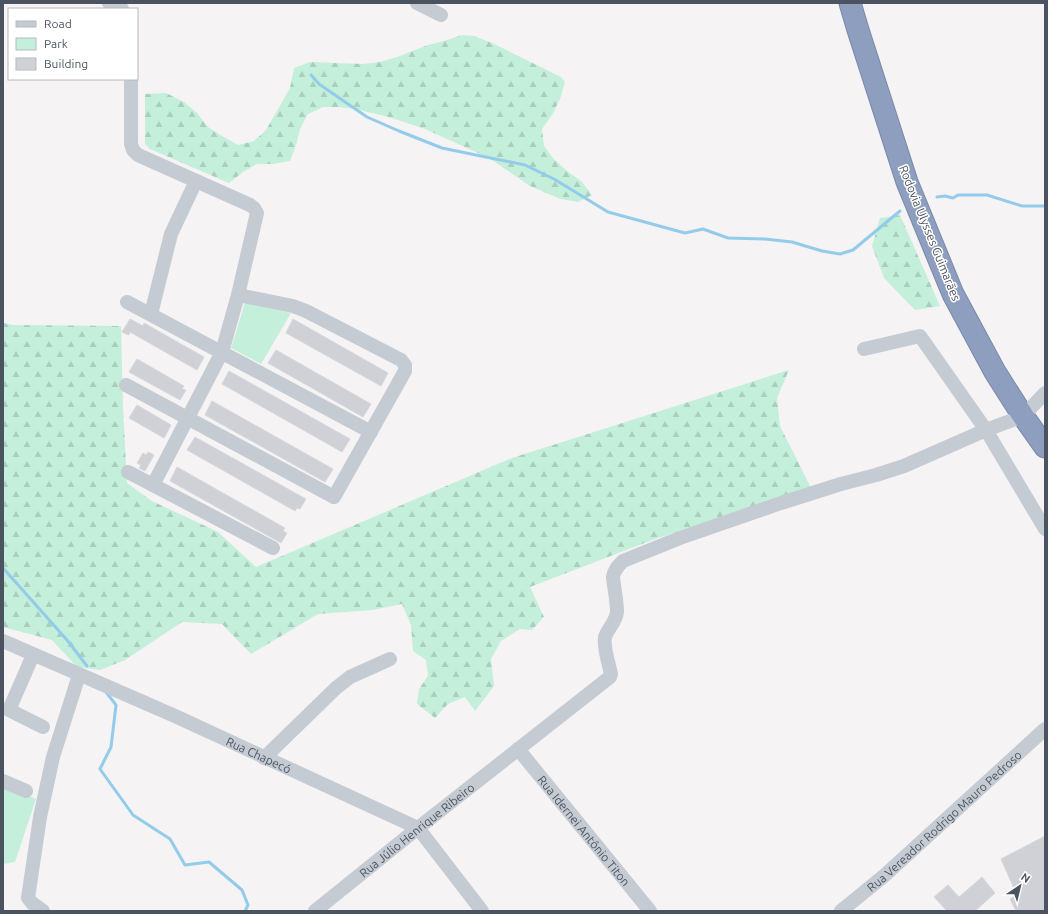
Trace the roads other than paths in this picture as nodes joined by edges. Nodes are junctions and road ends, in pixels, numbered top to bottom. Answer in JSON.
{"nodes":[{"id":1,"x":108,"y":3,"type":"edge"},
{"id":2,"x":419,"y":3,"type":"edge"},
{"id":3,"x":850,"y":3,"type":"edge"},
{"id":4,"x":120,"y":8,"type":"edge"},
{"id":5,"x":441,"y":15,"type":"dead end"},
{"id":6,"x":132,"y":80,"type":"edge"},
{"id":7,"x":196,"y":182,"type":"junction"},
{"id":8,"x":238,"y":295,"type":"junction"},
{"id":9,"x":127,"y":302,"type":"dead end"},
{"id":10,"x":151,"y":314,"type":"junction"},
{"id":11,"x":864,"y":349,"type":"dead end"},
{"id":12,"x":222,"y":352,"type":"junction"},
{"id":13,"x":126,"y":385,"type":"dead end"},
{"id":14,"x":1037,"y":405,"type":"edge"},
{"id":15,"x":188,"y":419,"type":"junction"},
{"id":16,"x":986,"y":430,"type":"junction"},
{"id":17,"x":371,"y":432,"type":"junction"},
{"id":18,"x":1045,"y":447,"type":"edge"},
{"id":19,"x":128,"y":472,"type":"dead end"},
{"id":20,"x":153,"y":485,"type":"junction"},
{"id":21,"x":1045,"y":529,"type":"edge"},
{"id":22,"x":272,"y":548,"type":"dead end"},
{"id":23,"x":3,"y":641,"type":"edge"},
{"id":24,"x":33,"y":655,"type":"junction"},
{"id":25,"x":390,"y":659,"type":"dead end"},
{"id":26,"x":79,"y":675,"type":"junction"},
{"id":27,"x":44,"y":727,"type":"dead end"},
{"id":28,"x":1045,"y":729,"type":"edge"},
{"id":29,"x":518,"y":749,"type":"junction"},
{"id":30,"x":264,"y":758,"type":"junction"},
{"id":31,"x":3,"y":781,"type":"edge"},
{"id":32,"x":26,"y":791,"type":"dead end"},
{"id":33,"x":418,"y":828,"type":"junction"},
{"id":34,"x":43,"y":911,"type":"edge"},
{"id":35,"x":315,"y":911,"type":"edge"},
{"id":36,"x":482,"y":911,"type":"edge"},
{"id":37,"x":650,"y":911,"type":"edge"},
{"id":38,"x":841,"y":911,"type":"edge"}],
"edges":[{"from":1,"to":4,"type":"street"},
{"from":2,"to":5,"type":"street"},
{"from":3,"to":14,"type":"highway","name":"Rodovia Ulysses Guimarães"},
{"from":6,"to":7,"type":"street"},
{"from":7,"to":8,"type":"street"},
{"from":7,"to":10,"type":"street"},
{"from":8,"to":12,"type":"street"},
{"from":8,"to":17,"type":"street"},
{"from":9,"to":10,"type":"street"},
{"from":10,"to":12,"type":"street"},
{"from":11,"to":16,"type":"street"},
{"from":12,"to":15,"type":"street"},
{"from":12,"to":17,"type":"street"},
{"from":13,"to":15,"type":"street"},
{"from":14,"to":16,"type":"street"},
{"from":14,"to":18,"type":"highway","name":"Rodovia Ulysses Guimarães"},
{"from":15,"to":17,"type":"street"},
{"from":15,"to":20,"type":"street"},
{"from":16,"to":21,"type":"street"},
{"from":16,"to":29,"type":"street","name":"Rua Júlio Henrique Ribeiro"},
{"from":19,"to":20,"type":"street"},
{"from":20,"to":22,"type":"street"},
{"from":23,"to":24,"type":"street","name":"Rua Chapecó"},
{"from":24,"to":26,"type":"street","name":"Rua Chapecó"},
{"from":24,"to":27,"type":"street"},
{"from":25,"to":30,"type":"street"},
{"from":26,"to":30,"type":"street","name":"Rua Chapecó"},
{"from":26,"to":34,"type":"street"},
{"from":28,"to":38,"type":"street","name":"Rua Vereador Rodrigo Mauro Pedroso"},
{"from":29,"to":33,"type":"street","name":"Rua Júlio Henrique Ribeiro"},
{"from":29,"to":37,"type":"street","name":"Rua Idernei Antônio Titon"},
{"from":30,"to":33,"type":"street","name":"Rua Chapecó"},
{"from":31,"to":32,"type":"street"},
{"from":33,"to":35,"type":"street","name":"Rua Júlio Henrique Ribeiro"},
{"from":33,"to":36,"type":"street","name":"Rua Chapecó"}]}
